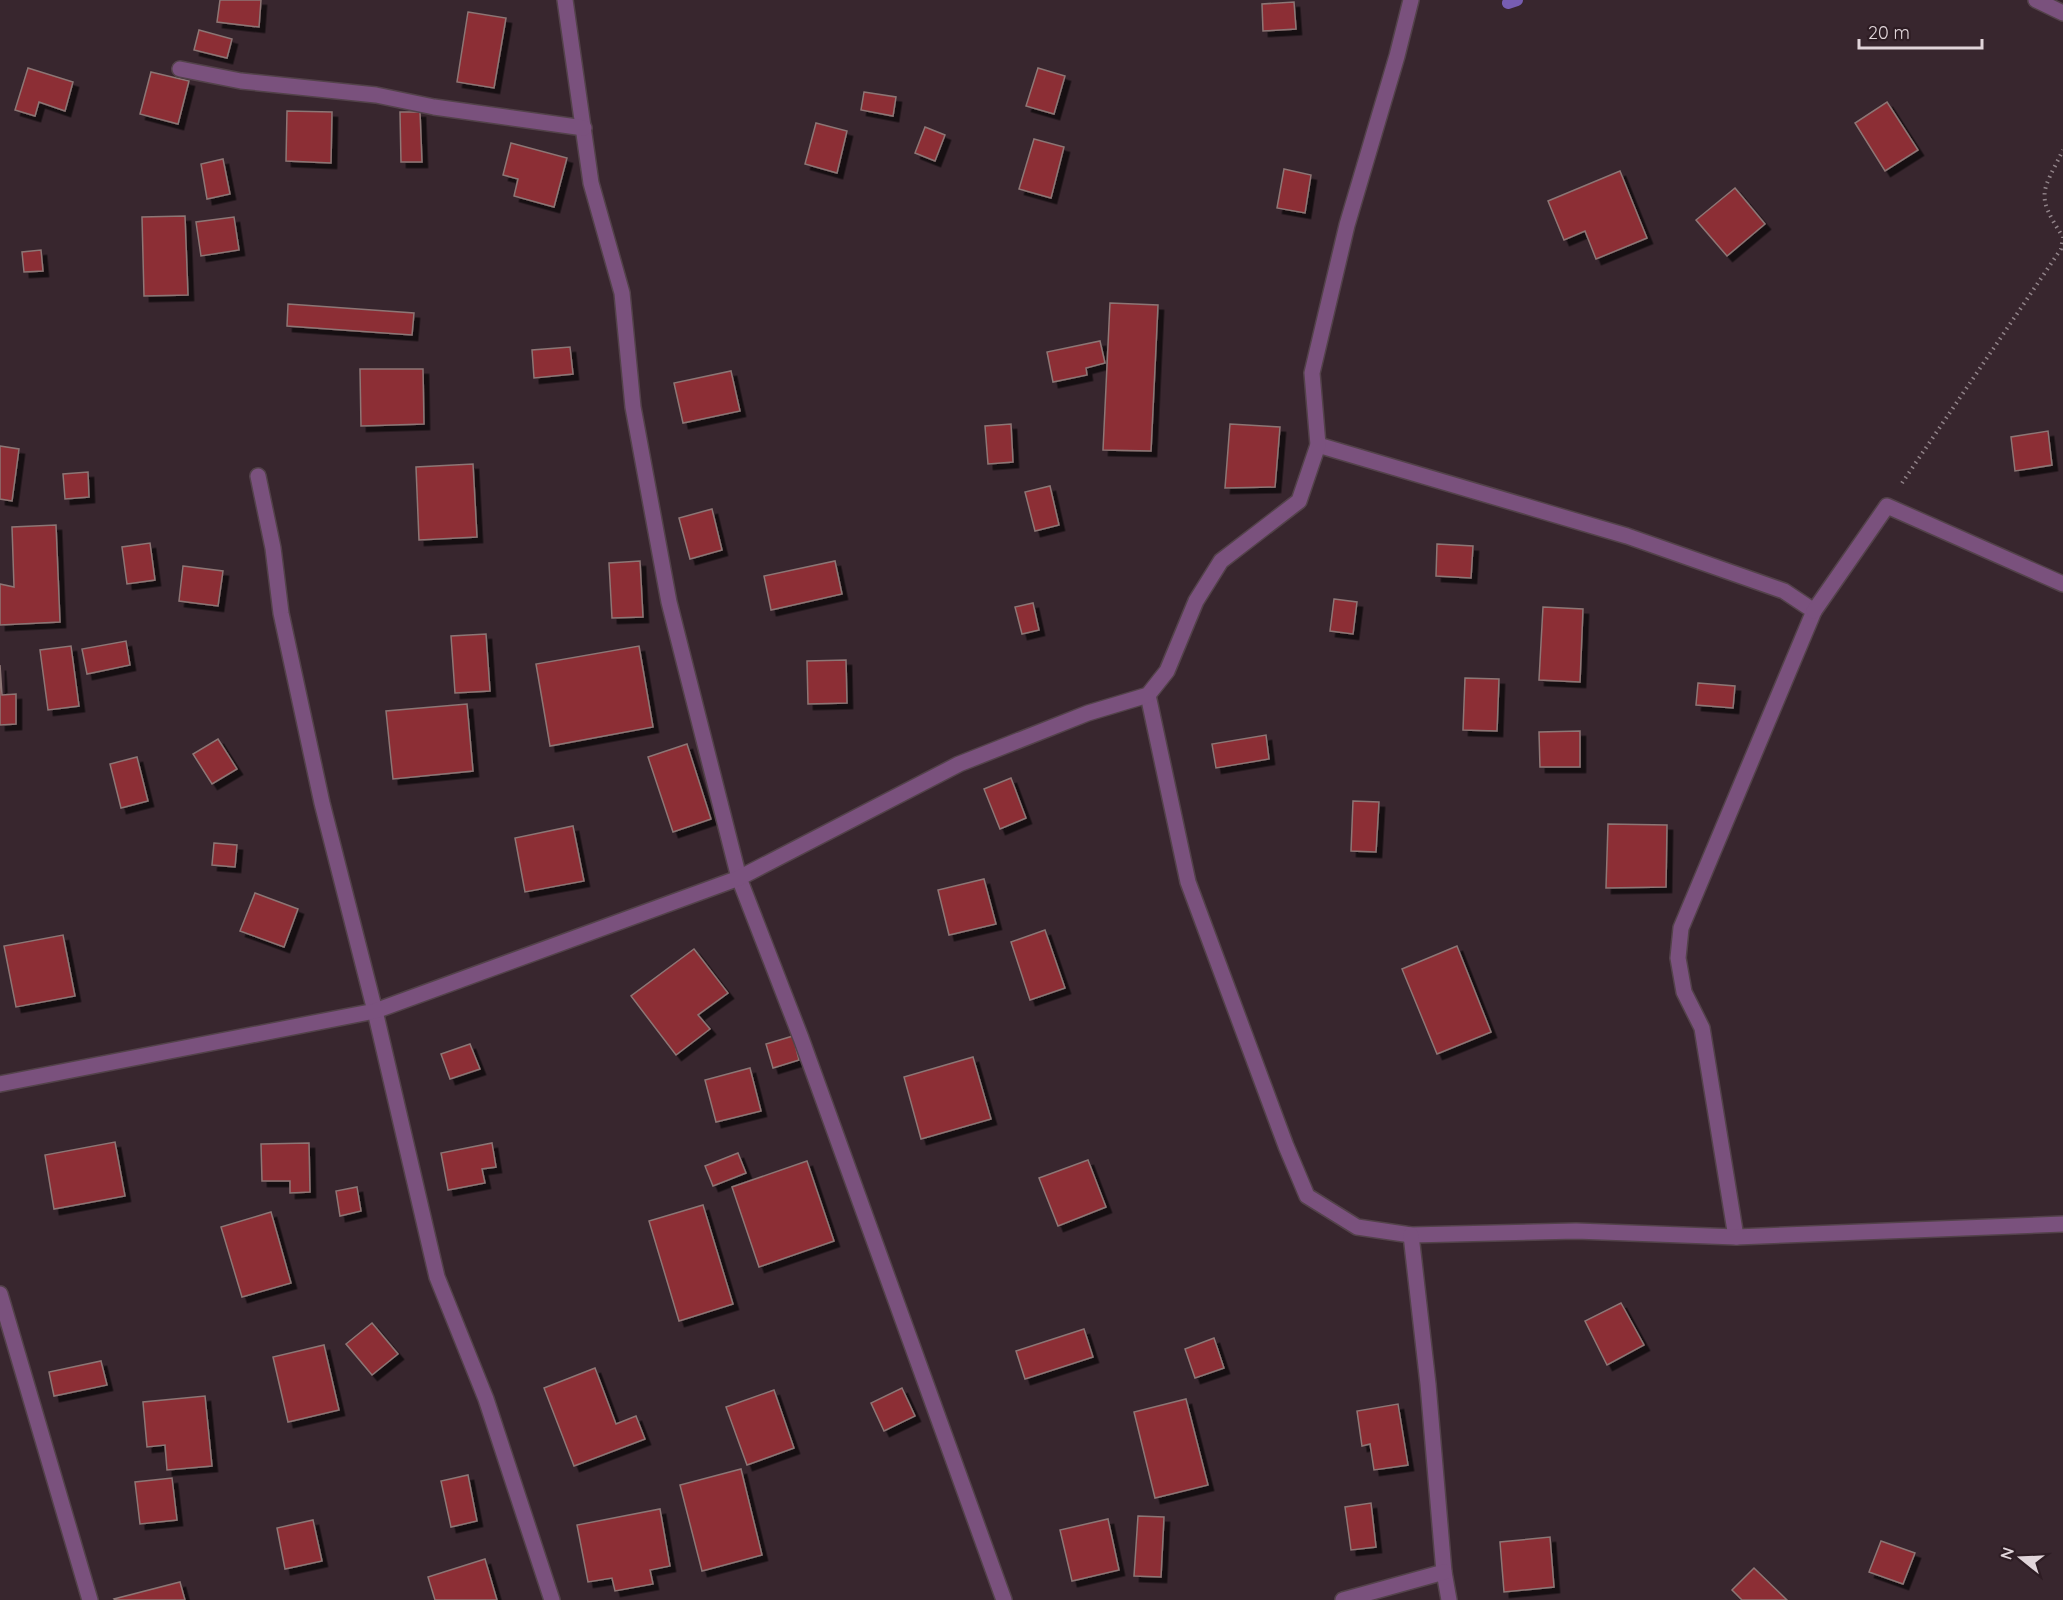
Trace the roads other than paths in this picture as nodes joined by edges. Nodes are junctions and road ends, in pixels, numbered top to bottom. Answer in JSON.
{"nodes":[{"id":1,"x":565,"y":0,"type":"edge"},
{"id":2,"x":1411,"y":0,"type":"edge"},
{"id":3,"x":2036,"y":0,"type":"edge"},
{"id":4,"x":2063,"y":13,"type":"edge"},
{"id":5,"x":180,"y":69,"type":"dead end"},
{"id":6,"x":584,"y":129,"type":"junction"},
{"id":7,"x":1318,"y":445,"type":"junction"},
{"id":8,"x":258,"y":476,"type":"dead end"},
{"id":9,"x":2063,"y":584,"type":"edge"},
{"id":10,"x":1814,"y":611,"type":"junction"},
{"id":11,"x":1148,"y":695,"type":"junction"},
{"id":12,"x":739,"y":878,"type":"junction"},
{"id":13,"x":375,"y":1011,"type":"junction"},
{"id":14,"x":0,"y":1084,"type":"edge"},
{"id":15,"x":2063,"y":1224,"type":"edge"},
{"id":16,"x":1411,"y":1235,"type":"junction"},
{"id":17,"x":1736,"y":1237,"type":"junction"},
{"id":18,"x":0,"y":1294,"type":"edge"},
{"id":19,"x":1444,"y":1572,"type":"junction"},
{"id":20,"x":90,"y":1600,"type":"edge"},
{"id":21,"x":552,"y":1600,"type":"edge"},
{"id":22,"x":1004,"y":1600,"type":"edge"},
{"id":23,"x":1343,"y":1600,"type":"edge"},
{"id":24,"x":1449,"y":1600,"type":"edge"}],
"edges":[{"from":1,"to":6,"type":"street"},
{"from":2,"to":7,"type":"street"},
{"from":3,"to":4,"type":"street"},
{"from":5,"to":6,"type":"street"},
{"from":6,"to":12,"type":"street"},
{"from":7,"to":10,"type":"street"},
{"from":7,"to":11,"type":"street"},
{"from":8,"to":13,"type":"street"},
{"from":9,"to":10,"type":"street"},
{"from":10,"to":17,"type":"street"},
{"from":11,"to":12,"type":"street"},
{"from":11,"to":16,"type":"street"},
{"from":12,"to":13,"type":"street"},
{"from":12,"to":22,"type":"street"},
{"from":13,"to":14,"type":"street"},
{"from":13,"to":21,"type":"street"},
{"from":15,"to":17,"type":"street"},
{"from":16,"to":17,"type":"street"},
{"from":16,"to":19,"type":"street"},
{"from":18,"to":20,"type":"street"},
{"from":19,"to":23,"type":"street"},
{"from":19,"to":24,"type":"street"}]}
